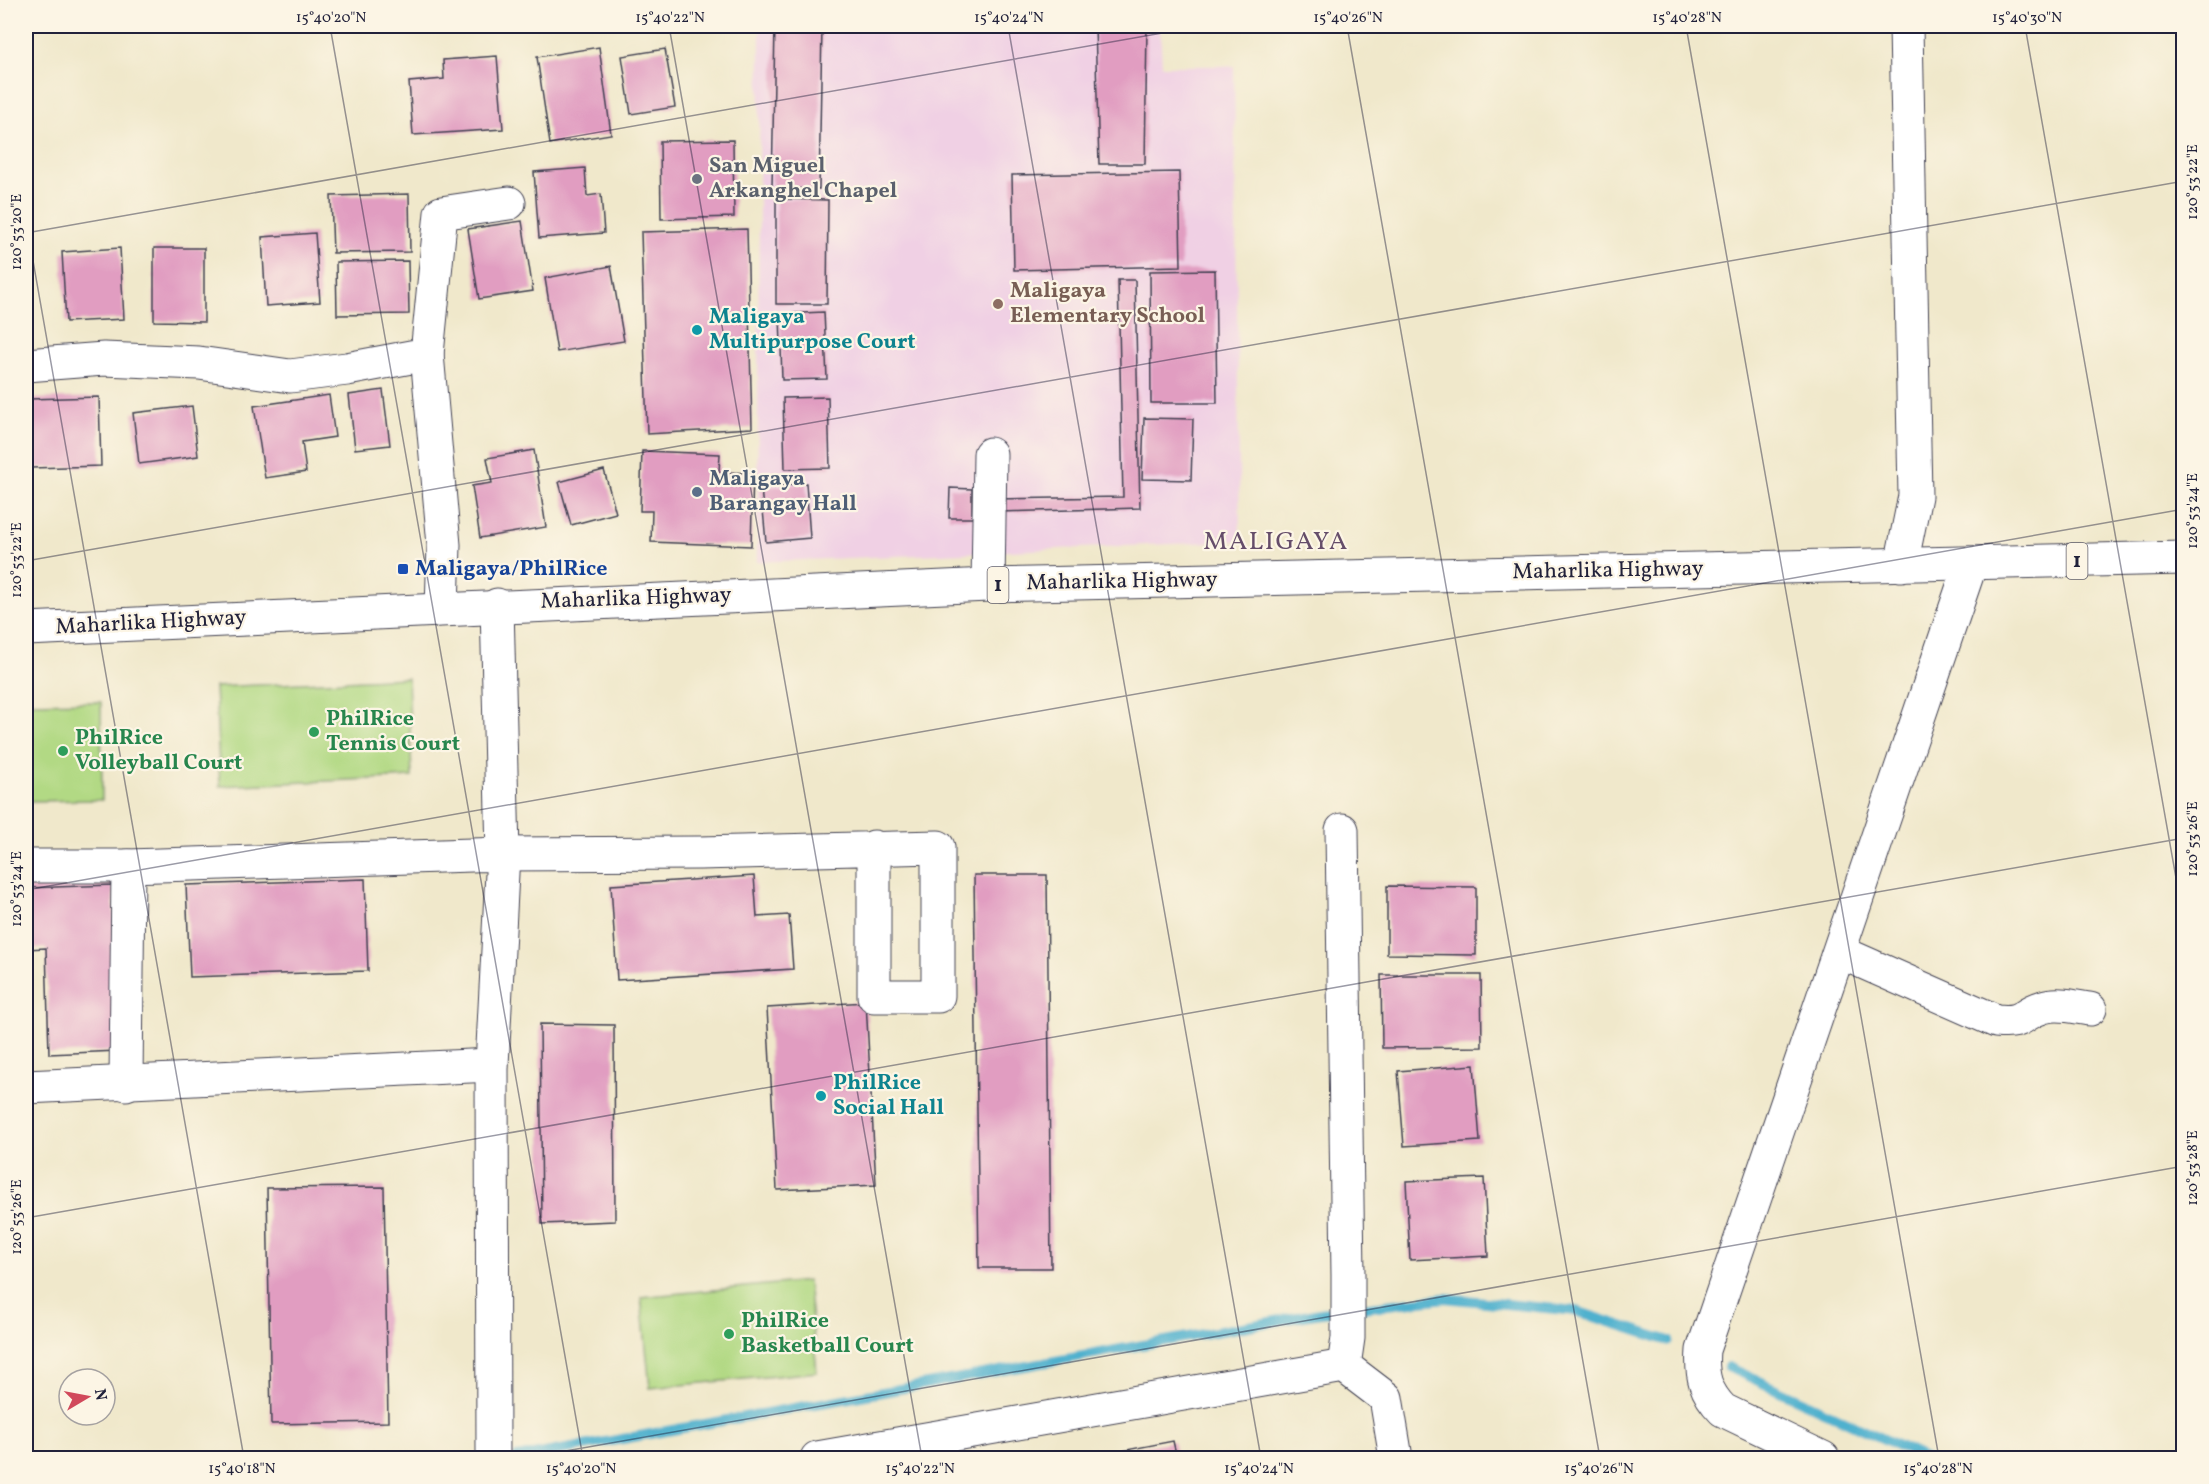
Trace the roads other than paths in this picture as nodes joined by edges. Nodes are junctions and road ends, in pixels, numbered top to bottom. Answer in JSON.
{"nodes":[{"id":1,"x":1906,"y":26,"type":"edge"},
{"id":2,"x":509,"y":203,"type":"dead end"},
{"id":3,"x":428,"y":354,"type":"junction"},
{"id":4,"x":26,"y":365,"type":"edge"},
{"id":5,"x":990,"y":454,"type":"dead end"},
{"id":6,"x":2184,"y":558,"type":"edge"},
{"id":7,"x":1971,"y":563,"type":"junction"},
{"id":8,"x":1901,"y":565,"type":"junction"},
{"id":9,"x":988,"y":585,"type":"junction"},
{"id":10,"x":497,"y":605,"type":"junction"},
{"id":11,"x":442,"y":608,"type":"junction"},
{"id":12,"x":26,"y":629,"type":"edge"},
{"id":13,"x":1342,"y":830,"type":"dead end"},
{"id":14,"x":874,"y":847,"type":"junction"},
{"id":15,"x":503,"y":854,"type":"junction"},
{"id":16,"x":26,"y":866,"type":"edge"},
{"id":17,"x":128,"y":866,"type":"junction"},
{"id":18,"x":1839,"y":952,"type":"junction"},
{"id":19,"x":2090,"y":1010,"type":"dead end"},
{"id":20,"x":492,"y":1065,"type":"junction"},
{"id":21,"x":126,"y":1084,"type":"junction"},
{"id":22,"x":26,"y":1087,"type":"edge"},
{"id":23,"x":1346,"y":1352,"type":"junction"},
{"id":24,"x":493,"y":1458,"type":"edge"},
{"id":25,"x":817,"y":1458,"type":"edge"},
{"id":26,"x":1396,"y":1458,"type":"edge"},
{"id":27,"x":1823,"y":1458,"type":"edge"}],
"edges":[{"from":1,"to":8,"type":"main road"},
{"from":2,"to":3,"type":"main road"},
{"from":3,"to":4,"type":"main road"},
{"from":3,"to":11,"type":"main road"},
{"from":5,"to":9,"type":"main road"},
{"from":6,"to":7,"type":"main road","name":"Maharlika Highway","number":"1"},
{"from":7,"to":8,"type":"main road","name":"Maharlika Highway","number":"1"},
{"from":7,"to":18,"type":"main road"},
{"from":8,"to":9,"type":"main road","name":"Maharlika Highway","number":"1"},
{"from":9,"to":10,"type":"main road","name":"Maharlika Highway","number":"1"},
{"from":10,"to":11,"type":"main road","name":"Maharlika Highway","number":"1"},
{"from":10,"to":15,"type":"main road"},
{"from":11,"to":12,"type":"main road","name":"Maharlika Highway","number":"1"},
{"from":13,"to":23,"type":"main road"},
{"from":14,"to":14,"type":"main road"},
{"from":14,"to":15,"type":"main road"},
{"from":15,"to":17,"type":"main road"},
{"from":15,"to":20,"type":"main road"},
{"from":16,"to":17,"type":"main road"},
{"from":17,"to":21,"type":"main road"},
{"from":18,"to":19,"type":"main road"},
{"from":18,"to":27,"type":"main road"},
{"from":20,"to":21,"type":"main road"},
{"from":20,"to":24,"type":"main road"},
{"from":21,"to":22,"type":"main road"},
{"from":23,"to":25,"type":"main road"},
{"from":23,"to":26,"type":"main road"}]}
